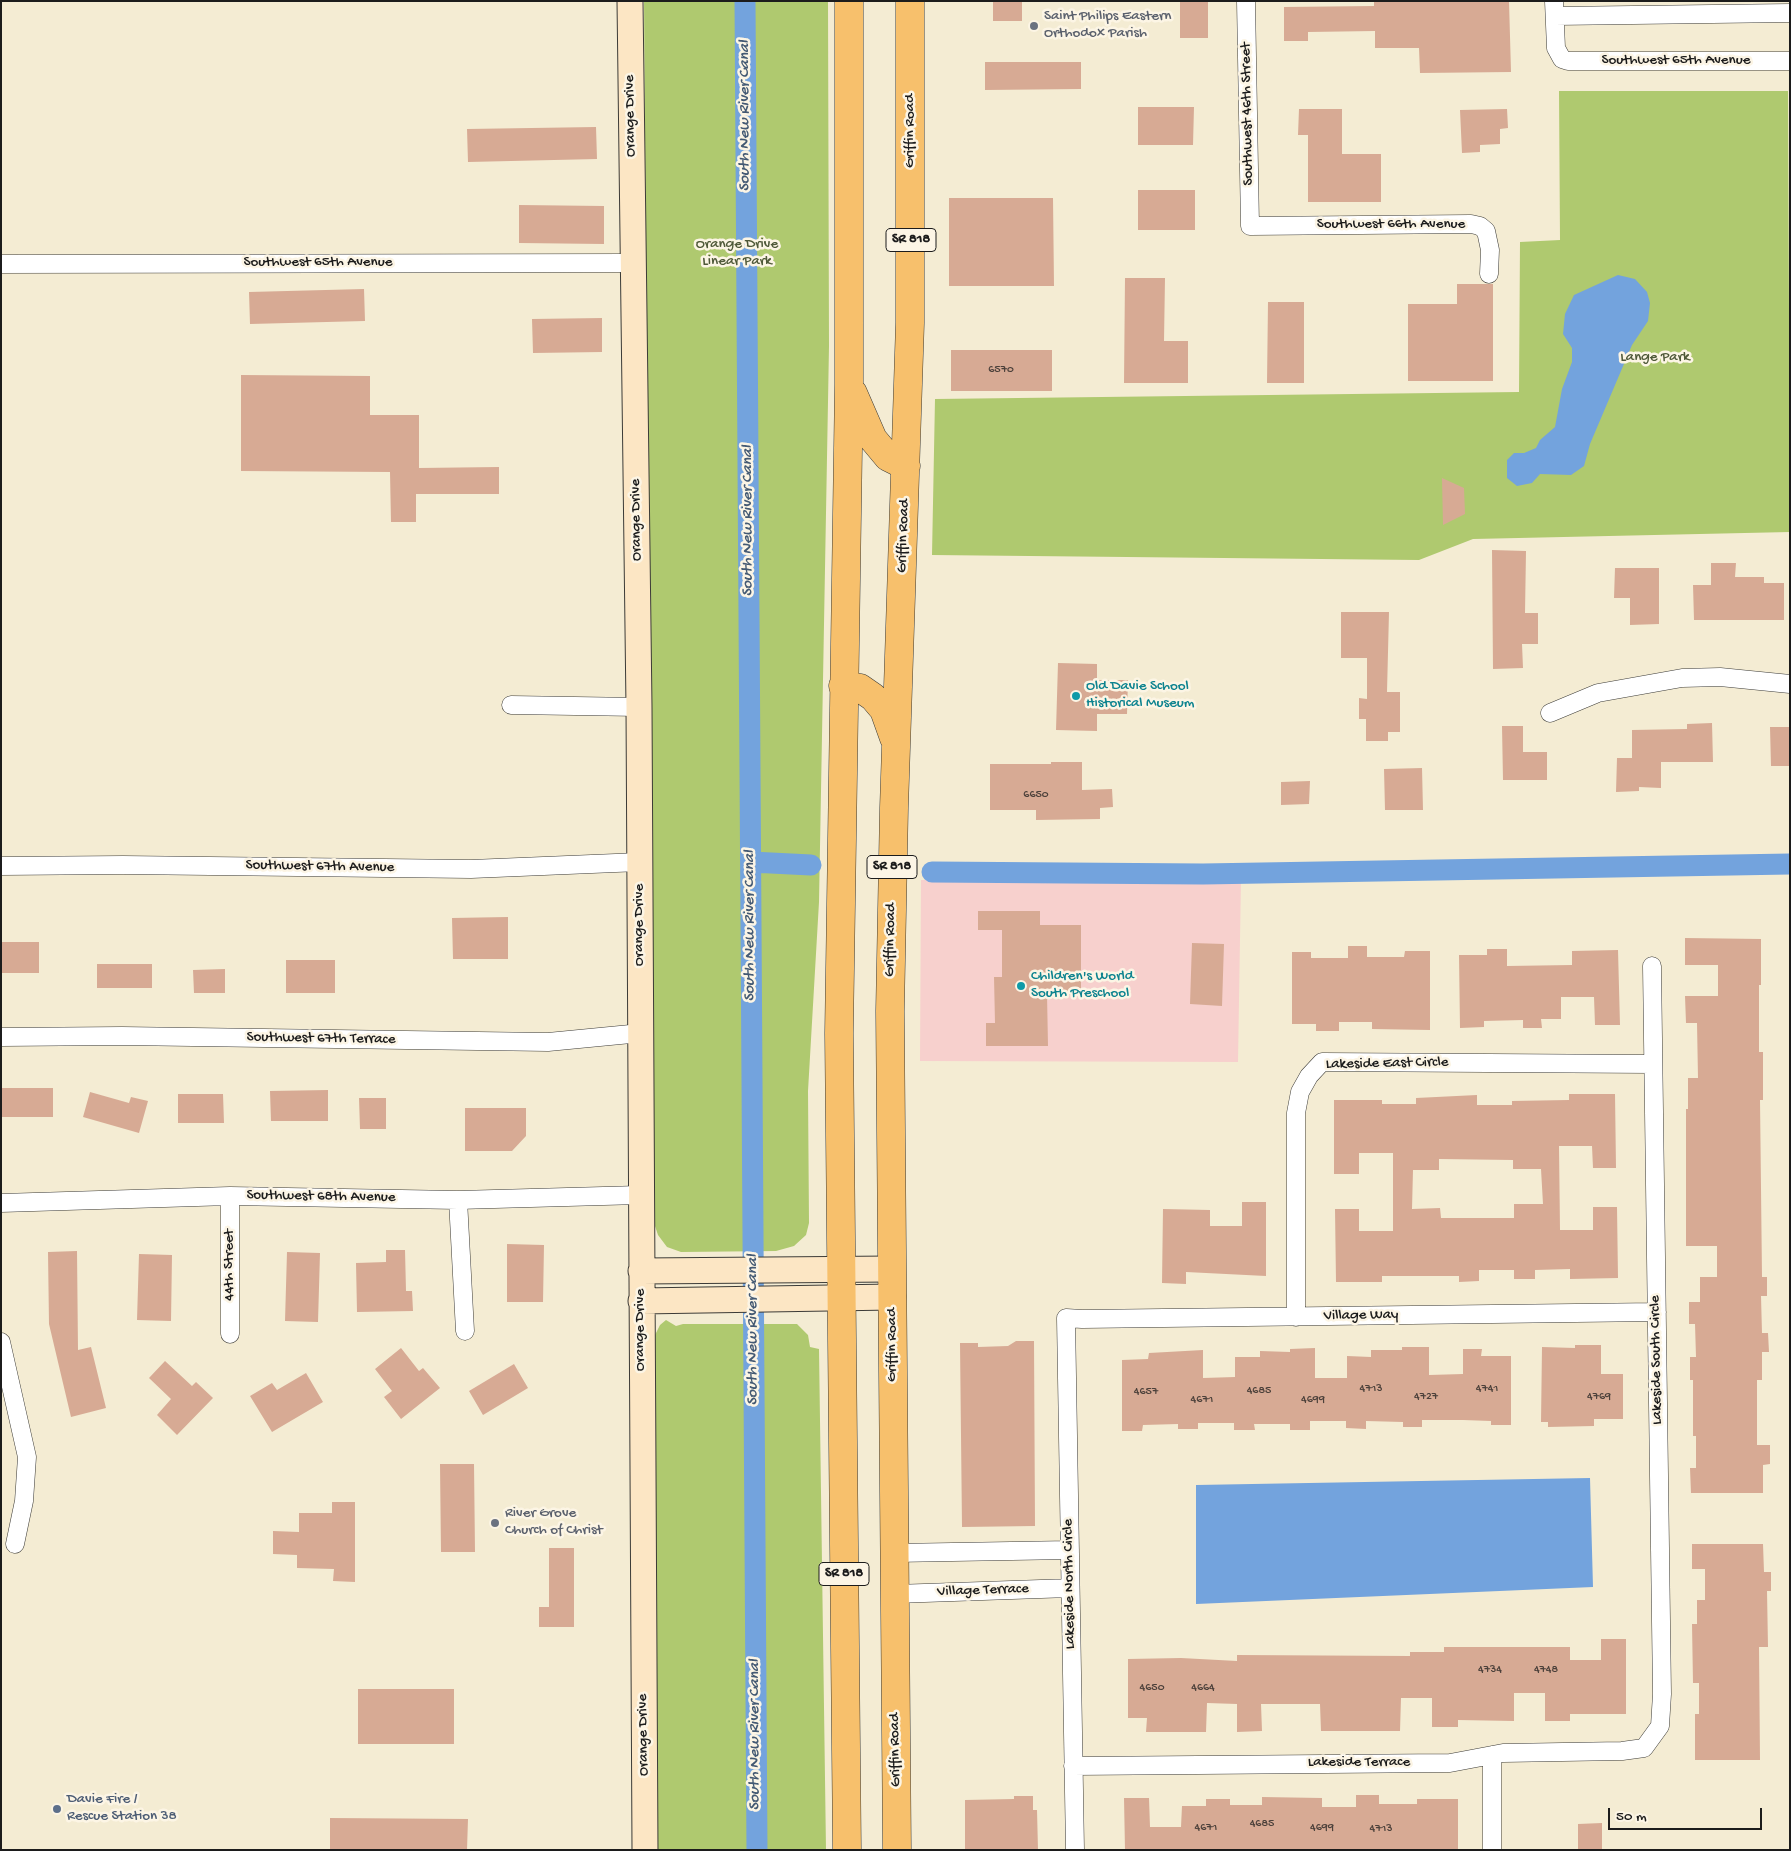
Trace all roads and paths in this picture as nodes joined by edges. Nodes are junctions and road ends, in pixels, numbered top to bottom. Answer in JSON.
{"nodes":[{"id":1,"x":630,"y":1,"type":"edge"},
{"id":2,"x":849,"y":1,"type":"edge"},
{"id":3,"x":910,"y":1,"type":"edge"},
{"id":4,"x":1246,"y":1,"type":"edge"},
{"id":5,"x":1555,"y":9,"type":"edge"},
{"id":6,"x":1790,"y":13,"type":"edge"},
{"id":7,"x":1790,"y":61,"type":"edge"},
{"id":8,"x":1250,"y":226,"type":"joint"},
{"id":9,"x":634,"y":262,"type":"junction"},
{"id":10,"x":1,"y":264,"type":"edge"},
{"id":11,"x":1490,"y":274,"type":"dead end"},
{"id":12,"x":849,"y":384,"type":"junction"},
{"id":13,"x":906,"y":466,"type":"junction"},
{"id":14,"x":1790,"y":684,"type":"edge"},
{"id":15,"x":843,"y":686,"type":"junction"},
{"id":16,"x":512,"y":704,"type":"dead end"},
{"id":17,"x":639,"y":707,"type":"junction"},
{"id":18,"x":1550,"y":713,"type":"dead end"},
{"id":19,"x":896,"y":744,"type":"junction"},
{"id":20,"x":640,"y":862,"type":"junction"},
{"id":21,"x":1,"y":866,"type":"edge"},
{"id":22,"x":1652,"y":966,"type":"dead end"},
{"id":23,"x":641,"y":1033,"type":"junction"},
{"id":24,"x":1,"y":1037,"type":"edge"},
{"id":25,"x":1654,"y":1064,"type":"junction"},
{"id":26,"x":640,"y":1195,"type":"junction"},
{"id":27,"x":230,"y":1196,"type":"junction"},
{"id":28,"x":458,"y":1200,"type":"junction"},
{"id":29,"x":1,"y":1203,"type":"edge"},
{"id":30,"x":841,"y":1269,"type":"junction"},
{"id":31,"x":892,"y":1269,"type":"junction"},
{"id":32,"x":641,"y":1271,"type":"junction"},
{"id":33,"x":892,"y":1297,"type":"junction"},
{"id":34,"x":842,"y":1298,"type":"junction"},
{"id":35,"x":641,"y":1301,"type":"junction"},
{"id":36,"x":1657,"y":1312,"type":"junction"},
{"id":37,"x":1296,"y":1317,"type":"junction"},
{"id":38,"x":1066,"y":1318,"type":"joint"},
{"id":39,"x":465,"y":1332,"type":"dead end"},
{"id":40,"x":230,"y":1334,"type":"dead end"},
{"id":41,"x":1,"y":1342,"type":"edge"},
{"id":42,"x":15,"y":1544,"type":"dead end"},
{"id":43,"x":1070,"y":1550,"type":"junction"},
{"id":44,"x":894,"y":1553,"type":"junction"},
{"id":45,"x":1070,"y":1588,"type":"junction"},
{"id":46,"x":895,"y":1594,"type":"junction"},
{"id":47,"x":1644,"y":1748,"type":"joint"},
{"id":48,"x":1492,"y":1755,"type":"junction"},
{"id":49,"x":1073,"y":1766,"type":"junction"},
{"id":50,"x":645,"y":1850,"type":"edge"},
{"id":51,"x":847,"y":1850,"type":"edge"},
{"id":52,"x":897,"y":1850,"type":"edge"},
{"id":53,"x":1075,"y":1850,"type":"edge"},
{"id":54,"x":1492,"y":1850,"type":"edge"}],
"edges":[{"from":1,"to":9,"type":"street","name":"Orange Drive"},
{"from":2,"to":12,"type":"main road","number":"SR 818"},
{"from":3,"to":13,"type":"main road","name":"Griffin Road","number":"SR 818"},
{"from":4,"to":8,"type":"street","name":"Southwest 46th Street"},
{"from":5,"to":6,"type":"street"},
{"from":5,"to":7,"type":"street","name":"Southwest 65th Avenue"},
{"from":8,"to":11,"type":"street","name":"Southwest 66th Avenue"},
{"from":9,"to":10,"type":"street","name":"Southwest 65th Avenue"},
{"from":9,"to":17,"type":"street","name":"Orange Drive"},
{"from":12,"to":13,"type":"main road"},
{"from":12,"to":15,"type":"main road","number":"SR 818"},
{"from":13,"to":19,"type":"main road","name":"Griffin Road","number":"SR 818"},
{"from":14,"to":18,"type":"street"},
{"from":15,"to":19,"type":"main road"},
{"from":15,"to":30,"type":"main road","number":"SR 818"},
{"from":16,"to":17,"type":"street"},
{"from":17,"to":20,"type":"street","name":"Orange Drive"},
{"from":19,"to":31,"type":"main road","name":"Griffin Road","number":"SR 818"},
{"from":20,"to":21,"type":"street","name":"Southwest 67th Avenue"},
{"from":20,"to":23,"type":"street","name":"Orange Drive"},
{"from":22,"to":25,"type":"street","name":"Lakeside South Circle"},
{"from":23,"to":24,"type":"street","name":"Southwest 67th Terrace"},
{"from":23,"to":26,"type":"street","name":"Orange Drive"},
{"from":25,"to":36,"type":"street","name":"Lakeside South Circle"},
{"from":25,"to":37,"type":"street","name":"Lakeside East Circle"},
{"from":26,"to":28,"type":"street","name":"Southwest 68th Avenue"},
{"from":26,"to":32,"type":"street","name":"Orange Drive"},
{"from":27,"to":28,"type":"street","name":"Southwest 68th Avenue"},
{"from":27,"to":29,"type":"street","name":"Southwest 68th Avenue"},
{"from":27,"to":40,"type":"street","name":"44th Street"},
{"from":28,"to":39,"type":"street"},
{"from":30,"to":31,"type":"street"},
{"from":30,"to":32,"type":"street"},
{"from":30,"to":34,"type":"main road","number":"SR 818"},
{"from":31,"to":33,"type":"main road","name":"Griffin Road","number":"SR 818"},
{"from":32,"to":35,"type":"street","name":"Orange Drive"},
{"from":33,"to":34,"type":"street"},
{"from":33,"to":44,"type":"main road","name":"Griffin Road","number":"SR 818"},
{"from":34,"to":35,"type":"street"},
{"from":34,"to":51,"type":"main road","number":"SR 818"},
{"from":35,"to":50,"type":"street","name":"Orange Drive"},
{"from":36,"to":37,"type":"street","name":"Village Way"},
{"from":36,"to":47,"type":"street","name":"Lakeside South Circle"},
{"from":37,"to":38,"type":"street","name":"Village Way"},
{"from":38,"to":43,"type":"street","name":"Lakeside North Circle"},
{"from":41,"to":42,"type":"street"},
{"from":43,"to":44,"type":"street"},
{"from":43,"to":45,"type":"street","name":"Lakeside North Circle"},
{"from":44,"to":46,"type":"main road","name":"Griffin Road","number":"SR 818"},
{"from":45,"to":46,"type":"street","name":"Village Terrace"},
{"from":45,"to":49,"type":"street","name":"Lakeside North Circle"},
{"from":46,"to":52,"type":"main road","name":"Griffin Road","number":"SR 818"},
{"from":47,"to":48,"type":"street","name":"Lakeside Terrace"},
{"from":48,"to":49,"type":"street","name":"Lakeside Terrace"},
{"from":48,"to":54,"type":"street"},
{"from":49,"to":53,"type":"street","name":"Lakeside North Circle"}]}
